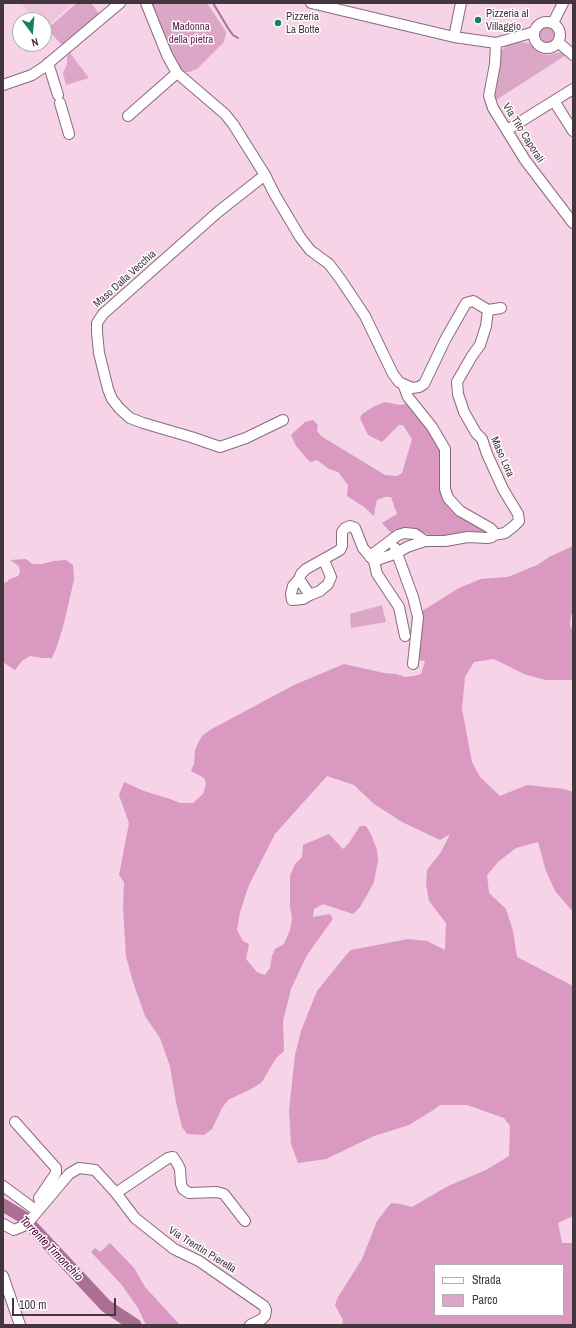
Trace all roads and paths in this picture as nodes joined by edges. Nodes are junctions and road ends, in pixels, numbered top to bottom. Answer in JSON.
{"nodes":[{"id":1,"x":120,"y":3,"type":"edge"},
{"id":2,"x":146,"y":3,"type":"edge"},
{"id":3,"x":311,"y":3,"type":"edge"},
{"id":4,"x":461,"y":3,"type":"edge"},
{"id":5,"x":563,"y":3,"type":"edge"},
{"id":6,"x":553,"y":23,"type":"junction"},
{"id":7,"x":534,"y":32,"type":"junction"},
{"id":8,"x":454,"y":37,"type":"junction"},
{"id":9,"x":558,"y":42,"type":"junction"},
{"id":10,"x":496,"y":43,"type":"junction"},
{"id":11,"x":573,"y":55,"type":"edge"},
{"id":12,"x":48,"y":63,"type":"junction"},
{"id":13,"x":177,"y":74,"type":"junction"},
{"id":14,"x":3,"y":85,"type":"edge"},
{"id":15,"x":573,"y":89,"type":"edge"},
{"id":16,"x":554,"y":101,"type":"junction"},
{"id":17,"x":128,"y":116,"type":"dead end"},
{"id":18,"x":507,"y":130,"type":"junction"},
{"id":19,"x":573,"y":131,"type":"edge"},
{"id":20,"x":69,"y":134,"type":"dead end"},
{"id":21,"x":265,"y":175,"type":"junction"},
{"id":22,"x":573,"y":223,"type":"edge"},
{"id":23,"x":501,"y":308,"type":"dead end"},
{"id":24,"x":488,"y":310,"type":"junction"},
{"id":25,"x":403,"y":384,"type":"junction"},
{"id":26,"x":283,"y":420,"type":"dead end"},
{"id":27,"x":494,"y":535,"type":"junction"},
{"id":28,"x":392,"y":540,"type":"junction"},
{"id":29,"x":425,"y":541,"type":"junction"},
{"id":30,"x":397,"y":553,"type":"junction"},
{"id":31,"x":372,"y":559,"type":"junction"},
{"id":32,"x":322,"y":560,"type":"junction"},
{"id":33,"x":299,"y":579,"type":"junction"},
{"id":34,"x":310,"y":595,"type":"junction"},
{"id":35,"x":405,"y":636,"type":"dead end"},
{"id":36,"x":413,"y":664,"type":"dead end"},
{"id":37,"x":15,"y":1122,"type":"dead end"},
{"id":38,"x":3,"y":1186,"type":"edge"},
{"id":39,"x":116,"y":1193,"type":"junction"},
{"id":40,"x":37,"y":1211,"type":"junction"},
{"id":41,"x":246,"y":1221,"type":"dead end"},
{"id":42,"x":3,"y":1224,"type":"edge"},
{"id":43,"x":3,"y":1276,"type":"edge"},
{"id":44,"x":5,"y":1285,"type":"edge"},
{"id":45,"x":20,"y":1325,"type":"edge"},
{"id":46,"x":250,"y":1325,"type":"edge"}],
"edges":[{"from":1,"to":12,"type":"street"},
{"from":2,"to":13,"type":"street"},
{"from":3,"to":8,"type":"street"},
{"from":4,"to":8,"type":"street"},
{"from":5,"to":6,"type":"street"},
{"from":6,"to":7,"type":"street"},
{"from":6,"to":9,"type":"street"},
{"from":7,"to":9,"type":"street"},
{"from":7,"to":10,"type":"street"},
{"from":8,"to":10,"type":"street"},
{"from":9,"to":11,"type":"street"},
{"from":10,"to":18,"type":"street","name":"Via Tito Caporali"},
{"from":12,"to":14,"type":"street"},
{"from":12,"to":20,"type":"street"},
{"from":13,"to":17,"type":"street"},
{"from":13,"to":21,"type":"street"},
{"from":15,"to":16,"type":"street"},
{"from":16,"to":18,"type":"street"},
{"from":16,"to":19,"type":"street"},
{"from":18,"to":22,"type":"street","name":"Via Tito Caporali"},
{"from":21,"to":25,"type":"street"},
{"from":21,"to":26,"type":"street","name":"Maso Dalla Vecchia"},
{"from":23,"to":24,"type":"street"},
{"from":24,"to":25,"type":"street"},
{"from":24,"to":27,"type":"street","name":"Maso Lora"},
{"from":25,"to":27,"type":"street"},
{"from":27,"to":29,"type":"street"},
{"from":28,"to":29,"type":"street"},
{"from":28,"to":30,"type":"street"},
{"from":28,"to":31,"type":"street"},
{"from":29,"to":30,"type":"street"},
{"from":30,"to":31,"type":"street"},
{"from":30,"to":36,"type":"street"},
{"from":31,"to":32,"type":"street"},
{"from":31,"to":35,"type":"street"},
{"from":32,"to":33,"type":"street"},
{"from":32,"to":34,"type":"street"},
{"from":33,"to":34,"type":"street"},
{"from":33,"to":34,"type":"street"},
{"from":37,"to":40,"type":"street","name":"Via Trentin Pierella"},
{"from":38,"to":40,"type":"street"},
{"from":39,"to":40,"type":"street","name":"Via Trentin Pierella"},
{"from":39,"to":41,"type":"street"},
{"from":39,"to":46,"type":"street","name":"Via Trentin Pierella"},
{"from":40,"to":42,"type":"street","name":"Via Trentin Pierella"},
{"from":43,"to":44,"type":"street"},
{"from":44,"to":45,"type":"street"}]}
